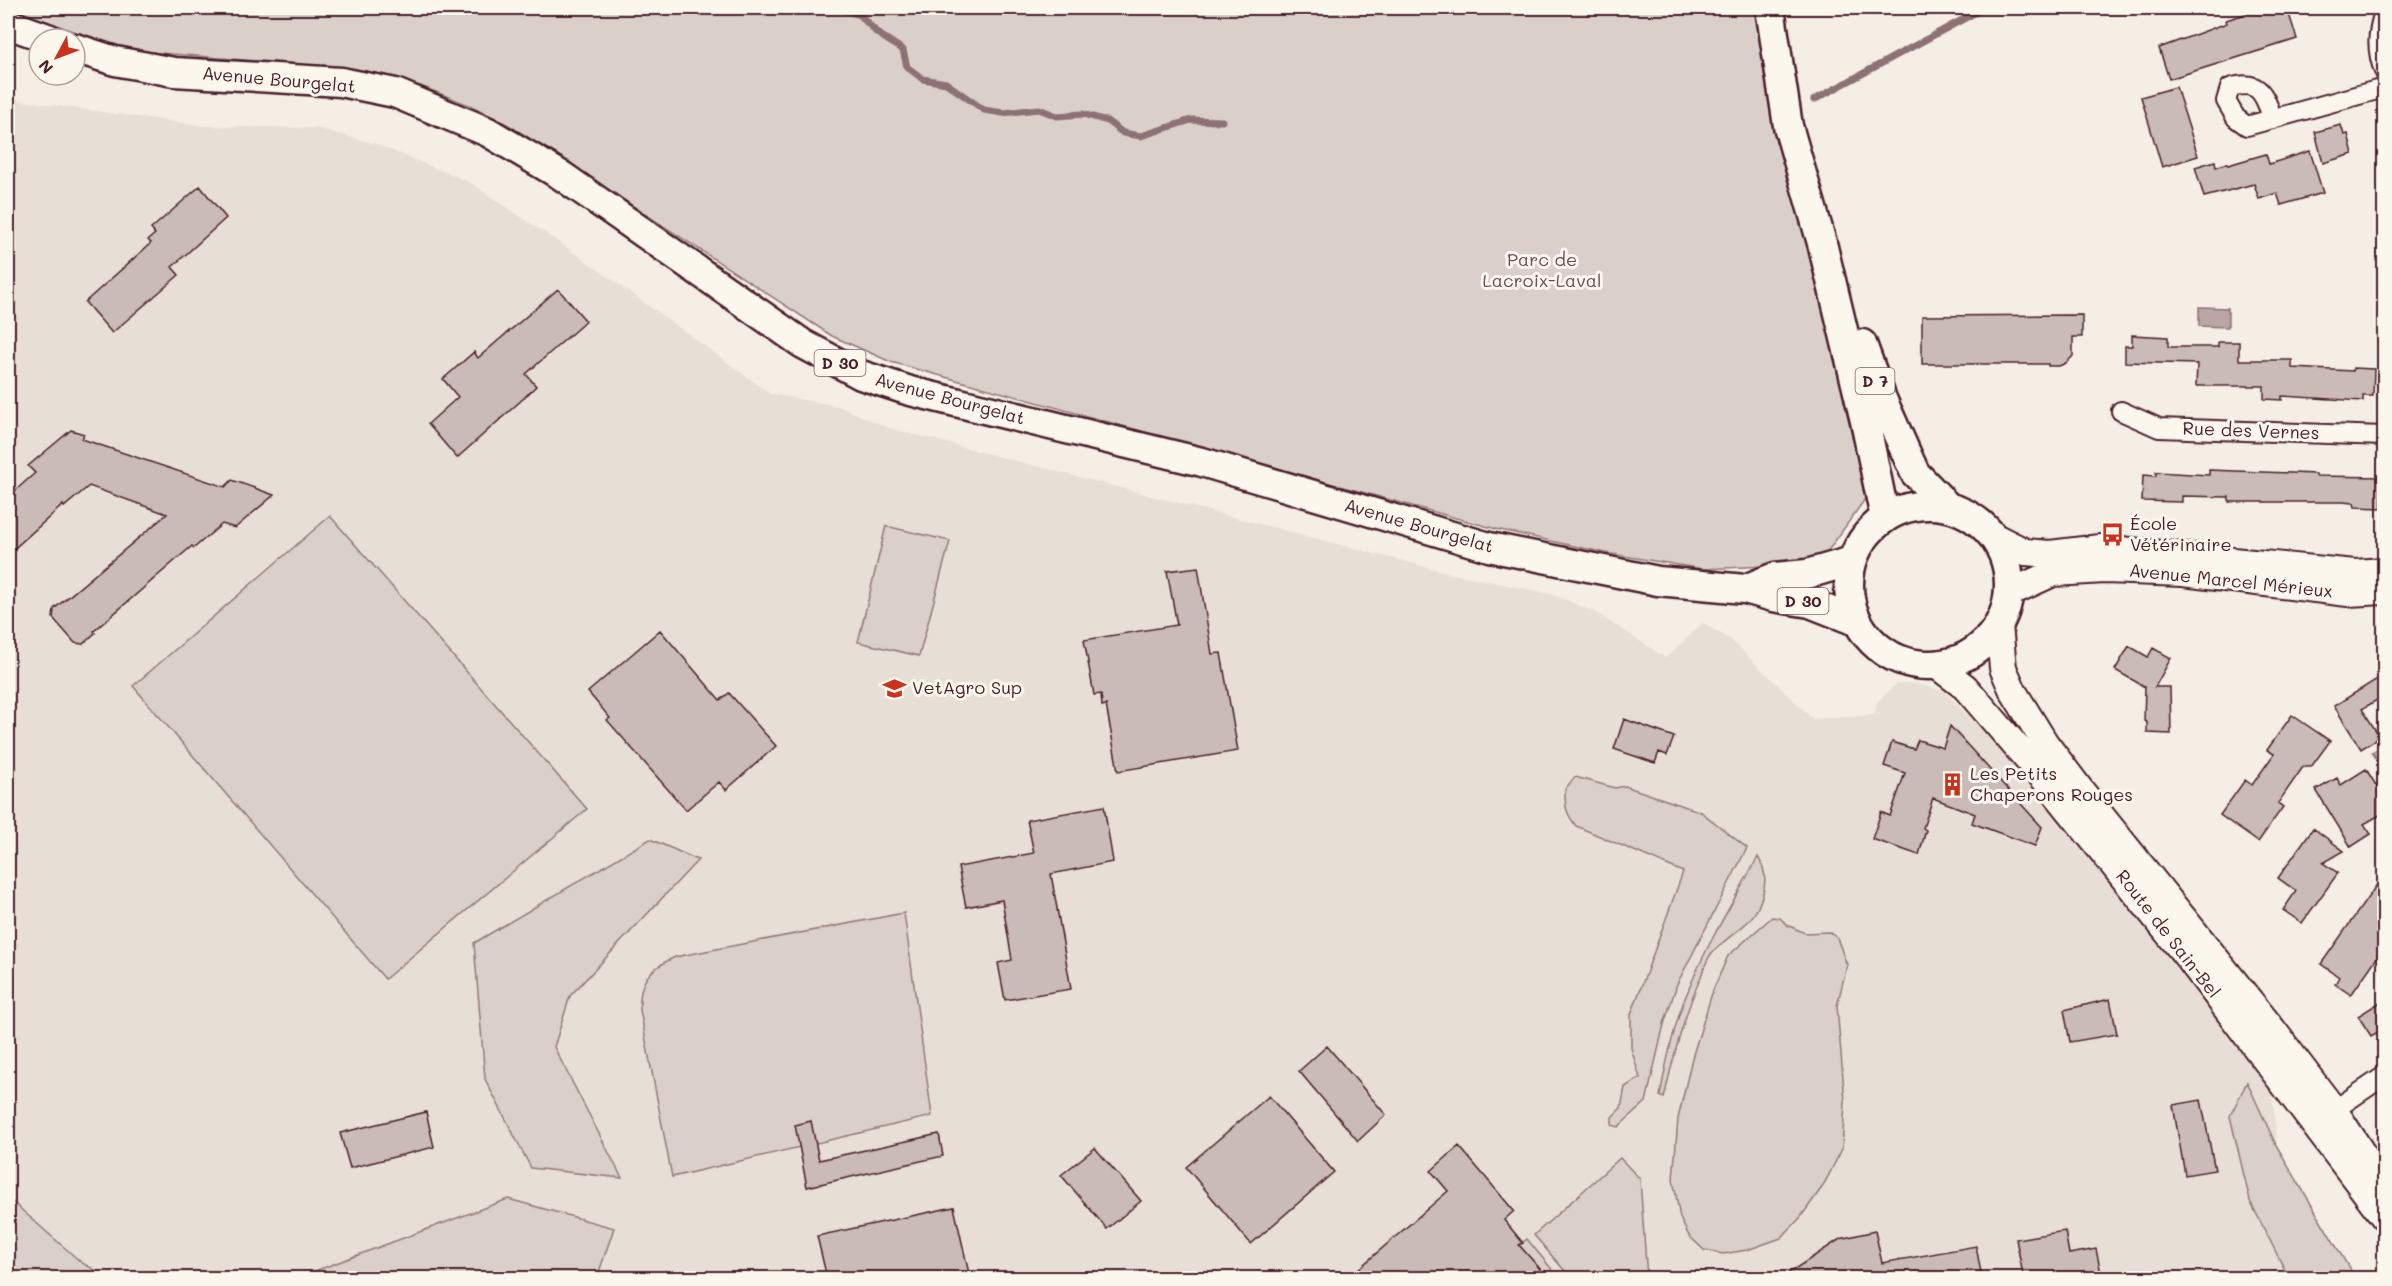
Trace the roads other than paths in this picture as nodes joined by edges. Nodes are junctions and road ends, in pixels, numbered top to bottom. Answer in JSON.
{"nodes":[{"id":1,"x":1770,"y":8,"type":"edge"},
{"id":2,"x":2385,"y":12,"type":"edge"},
{"id":3,"x":8,"y":24,"type":"edge"},
{"id":4,"x":27,"y":31,"type":"edge"},
{"id":5,"x":87,"y":52,"type":"edge"},
{"id":6,"x":2385,"y":71,"type":"edge"},
{"id":7,"x":2385,"y":88,"type":"edge"},
{"id":8,"x":2273,"y":119,"type":"dead end"},
{"id":9,"x":1822,"y":243,"type":"junction"},
{"id":10,"x":2121,"y":411,"type":"dead end"},
{"id":11,"x":2385,"y":436,"type":"edge"},
{"id":12,"x":1948,"y":507,"type":"junction"},
{"id":13,"x":1885,"y":518,"type":"junction"},
{"id":14,"x":1993,"y":536,"type":"junction"},
{"id":15,"x":1852,"y":561,"type":"junction"},
{"id":16,"x":2385,"y":571,"type":"edge"},
{"id":17,"x":1745,"y":589,"type":"junction"},
{"id":18,"x":2385,"y":591,"type":"edge"},
{"id":19,"x":2009,"y":593,"type":"junction"},
{"id":20,"x":1858,"y":622,"type":"junction"},
{"id":21,"x":1999,"y":625,"type":"junction"},
{"id":22,"x":1936,"y":665,"type":"junction"},
{"id":23,"x":2245,"y":1033,"type":"junction"},
{"id":24,"x":2385,"y":1076,"type":"edge"},
{"id":25,"x":2334,"y":1110,"type":"junction"},
{"id":26,"x":2385,"y":1187,"type":"edge"},
{"id":27,"x":2385,"y":1216,"type":"edge"}],
"edges":[{"from":1,"to":9,"type":"main road","number":"D 7"},
{"from":2,"to":6,"type":"street"},
{"from":3,"to":4,"type":"main road"},
{"from":5,"to":17,"type":"main road","name":"Avenue Bourgelat","number":"D 30"},
{"from":7,"to":8,"type":"street"},
{"from":9,"to":12,"type":"main road","number":"D 7"},
{"from":9,"to":13,"type":"main road","number":"D 7"},
{"from":10,"to":11,"type":"street","name":"Rue des Vernes"},
{"from":12,"to":13,"type":"main road"},
{"from":12,"to":14,"type":"main road"},
{"from":13,"to":15,"type":"main road"},
{"from":14,"to":16,"type":"main road","name":"Avenue Marcel Mérieux"},
{"from":14,"to":19,"type":"main road"},
{"from":15,"to":17,"type":"main road","name":"Avenue Bourgelat","number":"D 30"},
{"from":15,"to":20,"type":"main road"},
{"from":17,"to":20,"type":"main road","name":"Avenue Bourgelat","number":"D 30"},
{"from":18,"to":19,"type":"main road","name":"Avenue Marcel Mérieux"},
{"from":19,"to":21,"type":"main road"},
{"from":20,"to":22,"type":"main road"},
{"from":21,"to":22,"type":"main road"},
{"from":21,"to":25,"type":"main road","name":"Route de Sain-Bel"},
{"from":22,"to":23,"type":"main road","name":"Route de Sain-Bel"},
{"from":23,"to":25,"type":"street"},
{"from":23,"to":27,"type":"main road","name":"Route de Sain-Bel"},
{"from":24,"to":25,"type":"street"},
{"from":25,"to":26,"type":"main road","name":"Route de Sain-Bel"}]}
